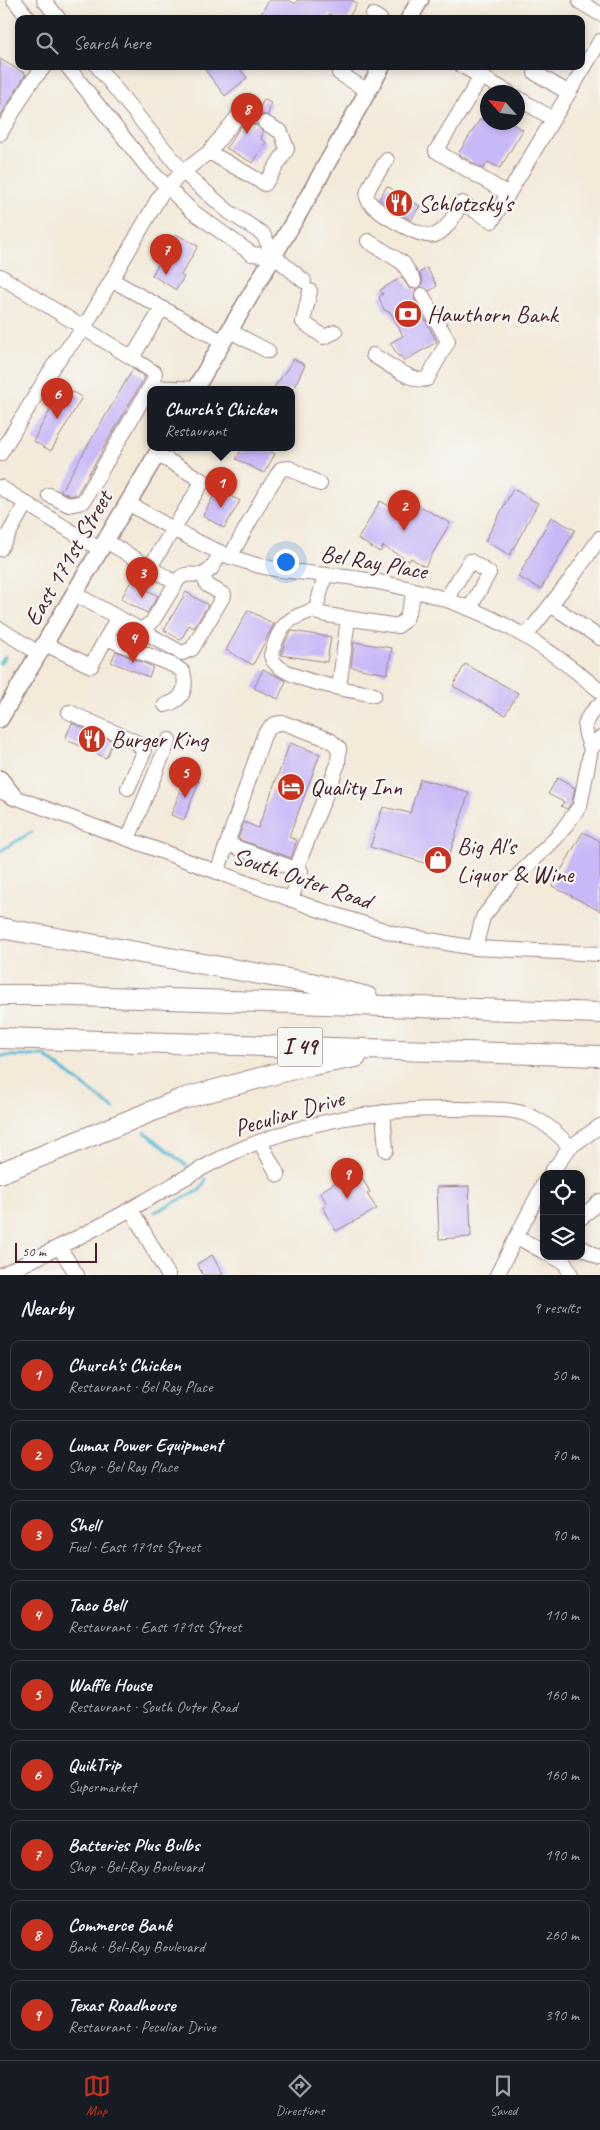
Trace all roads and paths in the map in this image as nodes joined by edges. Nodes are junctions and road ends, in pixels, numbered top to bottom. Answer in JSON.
{"nodes":[{"id":1,"x":14,"y":0,"type":"edge"},
{"id":2,"x":44,"y":0,"type":"edge"},
{"id":3,"x":582,"y":0,"type":"edge"},
{"id":4,"x":600,"y":14,"type":"edge"},
{"id":5,"x":26,"y":15,"type":"edge"},
{"id":6,"x":56,"y":15,"type":"edge"},
{"id":7,"x":600,"y":41,"type":"edge"},
{"id":8,"x":586,"y":54,"type":"edge"},
{"id":9,"x":42,"y":70,"type":"edge"},
{"id":10,"x":70,"y":70,"type":"edge"},
{"id":11,"x":100,"y":70,"type":"edge"},
{"id":12,"x":380,"y":70,"type":"edge"},
{"id":13,"x":469,"y":70,"type":"edge"},
{"id":14,"x":579,"y":70,"type":"edge"},
{"id":15,"x":339,"y":73,"type":"dead end"},
{"id":16,"x":535,"y":73,"type":"dead end"},
{"id":17,"x":481,"y":77,"type":"junction"},
{"id":18,"x":495,"y":85,"type":"edge"},
{"id":19,"x":368,"y":91,"type":"junction"},
{"id":20,"x":569,"y":93,"type":"junction"},
{"id":21,"x":525,"y":102,"type":"edge"},
{"id":22,"x":553,"y":119,"type":"junction"},
{"id":23,"x":0,"y":134,"type":"edge"},
{"id":24,"x":209,"y":152,"type":"junction"},
{"id":25,"x":387,"y":160,"type":"dead end"},
{"id":26,"x":183,"y":172,"type":"junction"},
{"id":27,"x":167,"y":187,"type":"junction"},
{"id":28,"x":508,"y":194,"type":"junction"},
{"id":29,"x":368,"y":241,"type":"dead end"},
{"id":30,"x":274,"y":256,"type":"junction"},
{"id":31,"x":0,"y":276,"type":"edge"},
{"id":32,"x":112,"y":280,"type":"junction"},
{"id":33,"x":414,"y":281,"type":"dead end"},
{"id":34,"x":422,"y":295,"type":"dead end"},
{"id":35,"x":162,"y":308,"type":"junction"},
{"id":36,"x":84,"y":328,"type":"junction"},
{"id":37,"x":335,"y":332,"type":"dead end"},
{"id":38,"x":227,"y":337,"type":"junction"},
{"id":39,"x":268,"y":351,"type":"dead end"},
{"id":40,"x":373,"y":355,"type":"dead end"},
{"id":41,"x":132,"y":358,"type":"junction"},
{"id":42,"x":152,"y":386,"type":"edge"},
{"id":43,"x":199,"y":386,"type":"edge"},
{"id":44,"x":147,"y":396,"type":"edge"},
{"id":45,"x":158,"y":451,"type":"edge"},
{"id":46,"x":160,"y":451,"type":"edge"},
{"id":47,"x":0,"y":454,"type":"edge"},
{"id":48,"x":320,"y":484,"type":"dead end"},
{"id":49,"x":0,"y":487,"type":"edge"},
{"id":50,"x":49,"y":495,"type":"dead end"},
{"id":51,"x":26,"y":503,"type":"junction"},
{"id":52,"x":128,"y":503,"type":"junction"},
{"id":53,"x":173,"y":531,"type":"junction"},
{"id":54,"x":4,"y":534,"type":"edge"},
{"id":55,"x":600,"y":538,"type":"edge"},
{"id":56,"x":103,"y":545,"type":"junction"},
{"id":57,"x":0,"y":549,"type":"edge"},
{"id":58,"x":226,"y":555,"type":"junction"},
{"id":59,"x":150,"y":567,"type":"junction"},
{"id":60,"x":203,"y":575,"type":"junction"},
{"id":61,"x":325,"y":575,"type":"junction"},
{"id":62,"x":176,"y":583,"type":"junction"},
{"id":63,"x":415,"y":591,"type":"junction"},
{"id":64,"x":75,"y":594,"type":"junction"},
{"id":65,"x":446,"y":599,"type":"junction"},
{"id":66,"x":551,"y":605,"type":"junction"},
{"id":67,"x":470,"y":608,"type":"junction"},
{"id":68,"x":316,"y":609,"type":"junction"},
{"id":69,"x":117,"y":618,"type":"junction"},
{"id":70,"x":348,"y":619,"type":"junction"},
{"id":71,"x":0,"y":629,"type":"edge"},
{"id":72,"x":141,"y":630,"type":"junction"},
{"id":73,"x":526,"y":636,"type":"junction"},
{"id":74,"x":106,"y":638,"type":"junction"},
{"id":75,"x":600,"y":638,"type":"edge"},
{"id":76,"x":42,"y":649,"type":"junction"},
{"id":77,"x":339,"y":688,"type":"junction"},
{"id":78,"x":600,"y":691,"type":"edge"},
{"id":79,"x":374,"y":695,"type":"dead end"},
{"id":80,"x":600,"y":704,"type":"edge"},
{"id":81,"x":165,"y":705,"type":"dead end"},
{"id":82,"x":69,"y":712,"type":"dead end"},
{"id":83,"x":0,"y":719,"type":"edge"},
{"id":84,"x":169,"y":740,"type":"dead end"},
{"id":85,"x":596,"y":743,"type":"edge"},
{"id":86,"x":0,"y":778,"type":"edge"},
{"id":87,"x":128,"y":788,"type":"dead end"},
{"id":88,"x":7,"y":794,"type":"edge"},
{"id":89,"x":128,"y":839,"type":"junction"},
{"id":90,"x":227,"y":844,"type":"junction"},
{"id":91,"x":296,"y":870,"type":"junction"},
{"id":92,"x":216,"y":872,"type":"junction"},
{"id":93,"x":291,"y":900,"type":"junction"},
{"id":94,"x":0,"y":928,"type":"edge"},
{"id":95,"x":475,"y":948,"type":"junction"},
{"id":96,"x":600,"y":954,"type":"edge"},
{"id":97,"x":0,"y":995,"type":"edge"},
{"id":98,"x":411,"y":1007,"type":"junction"},
{"id":99,"x":600,"y":1013,"type":"edge"},
{"id":100,"x":0,"y":1038,"type":"edge"},
{"id":101,"x":398,"y":1050,"type":"junction"},
{"id":102,"x":600,"y":1056,"type":"edge"},
{"id":103,"x":383,"y":1112,"type":"junction"},
{"id":104,"x":600,"y":1126,"type":"edge"},
{"id":105,"x":260,"y":1142,"type":"junction"},
{"id":106,"x":570,"y":1147,"type":"junction"},
{"id":107,"x":386,"y":1150,"type":"dead end"},
{"id":108,"x":553,"y":1170,"type":"edge"},
{"id":109,"x":0,"y":1173,"type":"edge"},
{"id":110,"x":278,"y":1175,"type":"dead end"},
{"id":111,"x":540,"y":1201,"type":"edge"},
{"id":112,"x":600,"y":1201,"type":"edge"},
{"id":113,"x":131,"y":1209,"type":"junction"},
{"id":114,"x":585,"y":1215,"type":"edge"},
{"id":115,"x":517,"y":1237,"type":"junction"},
{"id":116,"x":59,"y":1247,"type":"junction"},
{"id":117,"x":585,"y":1249,"type":"edge"},
{"id":118,"x":540,"y":1250,"type":"edge"},
{"id":119,"x":600,"y":1258,"type":"edge"},
{"id":120,"x":559,"y":1260,"type":"edge"},
{"id":121,"x":16,"y":1272,"type":"edge"},
{"id":122,"x":1,"y":1275,"type":"edge"},
{"id":123,"x":78,"y":1275,"type":"edge"},
{"id":124,"x":168,"y":1275,"type":"edge"},
{"id":125,"x":497,"y":1275,"type":"edge"},
{"id":126,"x":572,"y":1275,"type":"edge"}],
"edges":[{"from":1,"to":5,"type":"street"},
{"from":2,"to":6,"type":"street"},
{"from":3,"to":4,"type":"street"},
{"from":7,"to":8,"type":"street"},
{"from":9,"to":23,"type":"street"},
{"from":10,"to":27,"type":"street"},
{"from":11,"to":26,"type":"street"},
{"from":12,"to":19,"type":"main road"},
{"from":13,"to":17,"type":"street"},
{"from":14,"to":20,"type":"street"},
{"from":15,"to":19,"type":"street"},
{"from":16,"to":20,"type":"street"},
{"from":17,"to":18,"type":"street"},
{"from":17,"to":28,"type":"street"},
{"from":19,"to":30,"type":"main road"},
{"from":20,"to":22,"type":"street"},
{"from":21,"to":22,"type":"street"},
{"from":22,"to":28,"type":"street"},
{"from":24,"to":24,"type":"street"},
{"from":24,"to":26,"type":"street"},
{"from":25,"to":28,"type":"street"},
{"from":26,"to":27,"type":"street"},
{"from":26,"to":30,"type":"street"},
{"from":27,"to":30,"type":"street"},
{"from":27,"to":32,"type":"street"},
{"from":29,"to":33,"type":"street"},
{"from":30,"to":37,"type":"street"},
{"from":30,"to":38,"type":"main road"},
{"from":31,"to":36,"type":"street"},
{"from":32,"to":35,"type":"street"},
{"from":32,"to":36,"type":"street"},
{"from":34,"to":40,"type":"street"},
{"from":35,"to":38,"type":"street"},
{"from":35,"to":41,"type":"street"},
{"from":36,"to":41,"type":"street"},
{"from":36,"to":47,"type":"street"},
{"from":38,"to":39,"type":"street"},
{"from":38,"to":43,"type":"main road"},
{"from":41,"to":42,"type":"street"},
{"from":44,"to":50,"type":"street"},
{"from":45,"to":52,"type":"main road","name":"East 171st Street"},
{"from":46,"to":53,"type":"street"},
{"from":48,"to":58,"type":"street"},
{"from":49,"to":51,"type":"street"},
{"from":51,"to":54,"type":"street"},
{"from":51,"to":56,"type":"street"},
{"from":52,"to":53,"type":"street","name":"Bel Ray Place"},
{"from":52,"to":56,"type":"main road","name":"East 171st Street"},
{"from":53,"to":58,"type":"street","name":"Bel Ray Place"},
{"from":53,"to":59,"type":"street"},
{"from":54,"to":57,"type":"street"},
{"from":55,"to":66,"type":"street"},
{"from":56,"to":59,"type":"street"},
{"from":56,"to":64,"type":"main road","name":"East 171st Street"},
{"from":58,"to":60,"type":"street"},
{"from":58,"to":61,"type":"street","name":"Bel Ray Place"},
{"from":59,"to":62,"type":"street"},
{"from":60,"to":62,"type":"street"},
{"from":60,"to":72,"type":"street"},
{"from":61,"to":63,"type":"street","name":"Bel Ray Place"},
{"from":61,"to":68,"type":"street"},
{"from":62,"to":72,"type":"street"},
{"from":63,"to":65,"type":"street","name":"Bel Ray Place"},
{"from":63,"to":70,"type":"street"},
{"from":64,"to":69,"type":"street"},
{"from":64,"to":76,"type":"main road","name":"East 171st Street"},
{"from":65,"to":67,"type":"street","name":"Bel Ray Place"},
{"from":65,"to":67,"type":"street"},
{"from":66,"to":73,"type":"street"},
{"from":66,"to":75,"type":"street"},
{"from":67,"to":73,"type":"street","name":"Bel Ray Place"},
{"from":68,"to":70,"type":"street"},
{"from":68,"to":77,"type":"street"},
{"from":69,"to":72,"type":"street"},
{"from":69,"to":74,"type":"street"},
{"from":70,"to":77,"type":"street"},
{"from":71,"to":76,"type":"street"},
{"from":73,"to":78,"type":"street","name":"Bel Ray Place"},
{"from":74,"to":76,"type":"street"},
{"from":74,"to":81,"type":"street"},
{"from":76,"to":83,"type":"main road","name":"East 171st Street"},
{"from":77,"to":79,"type":"street"},
{"from":80,"to":85,"type":"street"},
{"from":82,"to":87,"type":"street"},
{"from":84,"to":89,"type":"street"},
{"from":85,"to":95,"type":"street"},
{"from":86,"to":88,"type":"main road"},
{"from":88,"to":89,"type":"street","name":"South Outer Road"},
{"from":89,"to":92,"type":"street","name":"South Outer Road"},
{"from":90,"to":91,"type":"street"},
{"from":90,"to":91,"type":"street"},
{"from":90,"to":92,"type":"street"},
{"from":91,"to":93,"type":"street"},
{"from":92,"to":93,"type":"street","name":"South Outer Road"},
{"from":93,"to":95,"type":"street","name":"South Outer Road"},
{"from":94,"to":98,"type":"highway"},
{"from":95,"to":96,"type":"street","name":"South Outer Road"},
{"from":97,"to":98,"type":"highway","number":"I 49"},
{"from":98,"to":99,"type":"highway","number":"I 49"},
{"from":100,"to":101,"type":"highway","number":"I 49"},
{"from":101,"to":102,"type":"highway","number":"I 49"},
{"from":101,"to":109,"type":"highway"},
{"from":103,"to":105,"type":"street","name":"Peculiar Drive"},
{"from":103,"to":106,"type":"street","name":"Peculiar Drive"},
{"from":103,"to":107,"type":"street"},
{"from":104,"to":106,"type":"street"},
{"from":105,"to":110,"type":"street"},
{"from":105,"to":113,"type":"street","name":"Peculiar Drive"},
{"from":106,"to":108,"type":"street"},
{"from":111,"to":115,"type":"street"},
{"from":112,"to":114,"type":"street"},
{"from":113,"to":116,"type":"street","name":"Peculiar Drive"},
{"from":113,"to":124,"type":"street"},
{"from":115,"to":118,"type":"street"},
{"from":115,"to":125,"type":"street"},
{"from":116,"to":121,"type":"street","name":"Peculiar Drive"},
{"from":116,"to":123,"type":"street"},
{"from":117,"to":119,"type":"street"},
{"from":120,"to":126,"type":"street"},
{"from":121,"to":122,"type":"street","name":"Peculiar Drive"}]}
